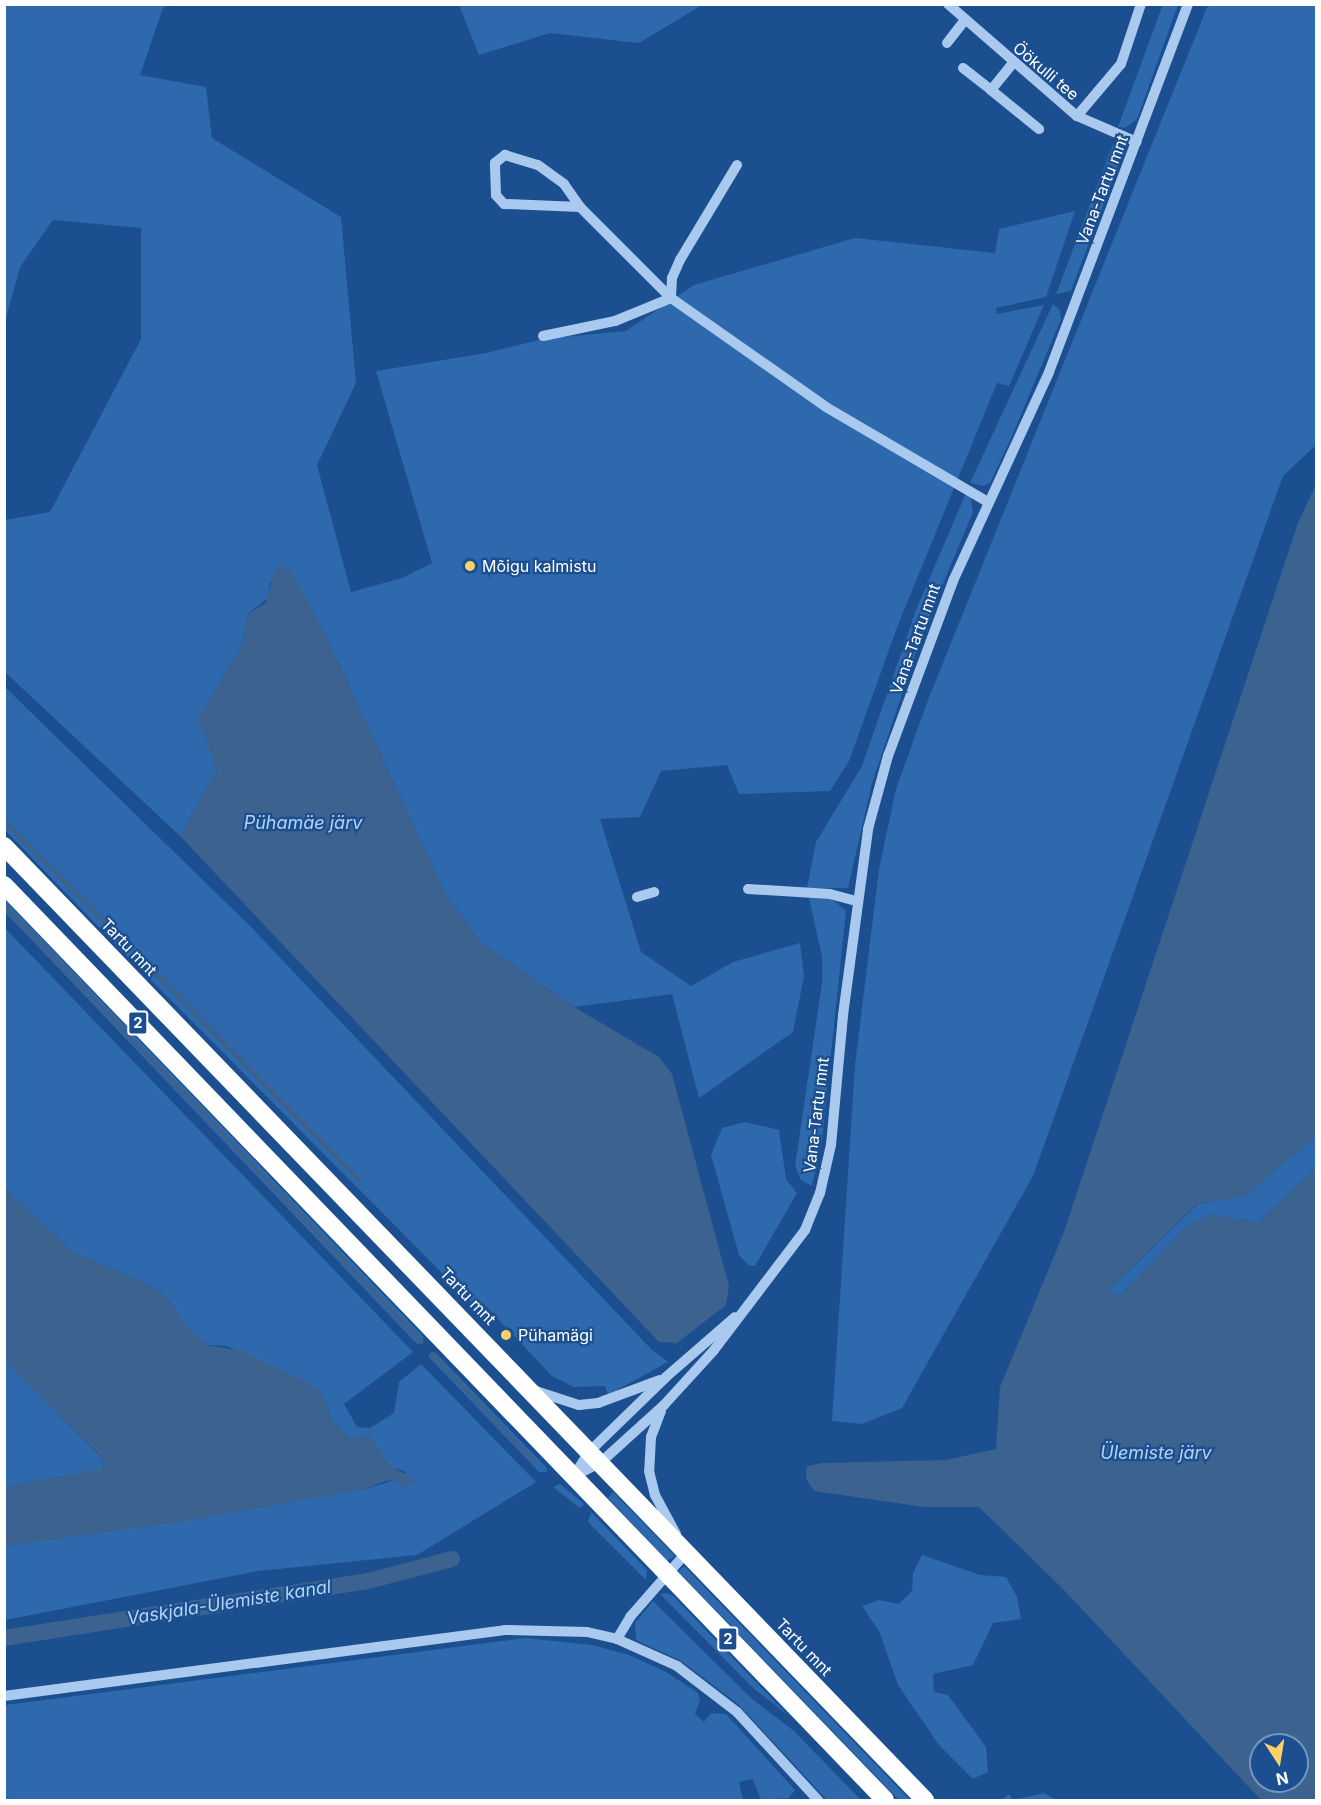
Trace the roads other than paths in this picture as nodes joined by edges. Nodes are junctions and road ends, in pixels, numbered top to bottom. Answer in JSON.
{"nodes":[{"id":1,"x":1142,"y":4,"type":"edge"},
{"id":2,"x":1188,"y":4,"type":"edge"},
{"id":3,"x":947,"y":5,"type":"edge"},
{"id":4,"x":964,"y":21,"type":"junction"},
{"id":5,"x":947,"y":43,"type":"dead end"},
{"id":6,"x":1013,"y":63,"type":"junction"},
{"id":7,"x":963,"y":68,"type":"dead end"},
{"id":8,"x":991,"y":90,"type":"junction"},
{"id":9,"x":1077,"y":116,"type":"junction"},
{"id":10,"x":1039,"y":129,"type":"dead end"},
{"id":11,"x":1137,"y":142,"type":"junction"},
{"id":12,"x":736,"y":165,"type":"dead end"},
{"id":13,"x":580,"y":207,"type":"junction"},
{"id":14,"x":672,"y":297,"type":"junction"},
{"id":15,"x":543,"y":336,"type":"dead end"},
{"id":16,"x":988,"y":502,"type":"junction"},
{"id":17,"x":4,"y":846,"type":"edge"},
{"id":18,"x":4,"y":885,"type":"edge"},
{"id":19,"x":748,"y":889,"type":"dead end"},
{"id":20,"x":654,"y":892,"type":"dead end"},
{"id":21,"x":637,"y":897,"type":"dead end"},
{"id":22,"x":857,"y":901,"type":"junction"},
{"id":23,"x":754,"y":1300,"type":"junction"},
{"id":24,"x":666,"y":1377,"type":"junction"},
{"id":25,"x":529,"y":1388,"type":"junction"},
{"id":26,"x":664,"y":1405,"type":"junction"},
{"id":27,"x":595,"y":1457,"type":"junction"},
{"id":28,"x":574,"y":1476,"type":"junction"},
{"id":29,"x":686,"y":1553,"type":"junction"},
{"id":30,"x":665,"y":1574,"type":"junction"},
{"id":31,"x":617,"y":1639,"type":"junction"},
{"id":32,"x":4,"y":1696,"type":"edge"},
{"id":33,"x":818,"y":1800,"type":"edge"},
{"id":34,"x":885,"y":1800,"type":"edge"},
{"id":35,"x":925,"y":1800,"type":"edge"}],
"edges":[{"from":1,"to":9,"type":"street"},
{"from":2,"to":11,"type":"street","name":"Vana-Tartu mnt"},
{"from":3,"to":4,"type":"street","name":"Öökulli tee"},
{"from":4,"to":5,"type":"street"},
{"from":4,"to":6,"type":"street","name":"Öökulli tee"},
{"from":6,"to":8,"type":"street"},
{"from":6,"to":9,"type":"street","name":"Öökulli tee"},
{"from":7,"to":8,"type":"street"},
{"from":8,"to":10,"type":"street"},
{"from":9,"to":11,"type":"street","name":"Öökulli tee"},
{"from":11,"to":16,"type":"street","name":"Vana-Tartu mnt"},
{"from":12,"to":14,"type":"street"},
{"from":13,"to":13,"type":"street"},
{"from":13,"to":14,"type":"street"},
{"from":14,"to":15,"type":"street"},
{"from":14,"to":16,"type":"street"},
{"from":16,"to":22,"type":"street","name":"Vana-Tartu mnt"},
{"from":17,"to":25,"type":"highway","name":"Tartu mnt","number":"2"},
{"from":18,"to":28,"type":"highway","number":"2"},
{"from":19,"to":22,"type":"street"},
{"from":20,"to":21,"type":"street"},
{"from":22,"to":23,"type":"street","name":"Vana-Tartu mnt"},
{"from":23,"to":24,"type":"street","name":"Vana-Tartu mnt"},
{"from":23,"to":26,"type":"street","name":"Vana-Tartu mnt"},
{"from":24,"to":25,"type":"street"},
{"from":24,"to":27,"type":"street","name":"Vana-Tartu mnt"},
{"from":25,"to":27,"type":"highway","name":"Tartu mnt","number":"2"},
{"from":26,"to":27,"type":"street","name":"Vana-Tartu mnt"},
{"from":26,"to":29,"type":"street"},
{"from":27,"to":28,"type":"street"},
{"from":27,"to":29,"type":"highway","name":"Tartu mnt","number":"2"},
{"from":28,"to":30,"type":"highway","number":"2"},
{"from":29,"to":30,"type":"street"},
{"from":29,"to":35,"type":"highway","name":"Tartu mnt","number":"2"},
{"from":30,"to":31,"type":"street"},
{"from":30,"to":34,"type":"highway","number":"2"},
{"from":31,"to":32,"type":"street"},
{"from":31,"to":33,"type":"street"}]}
